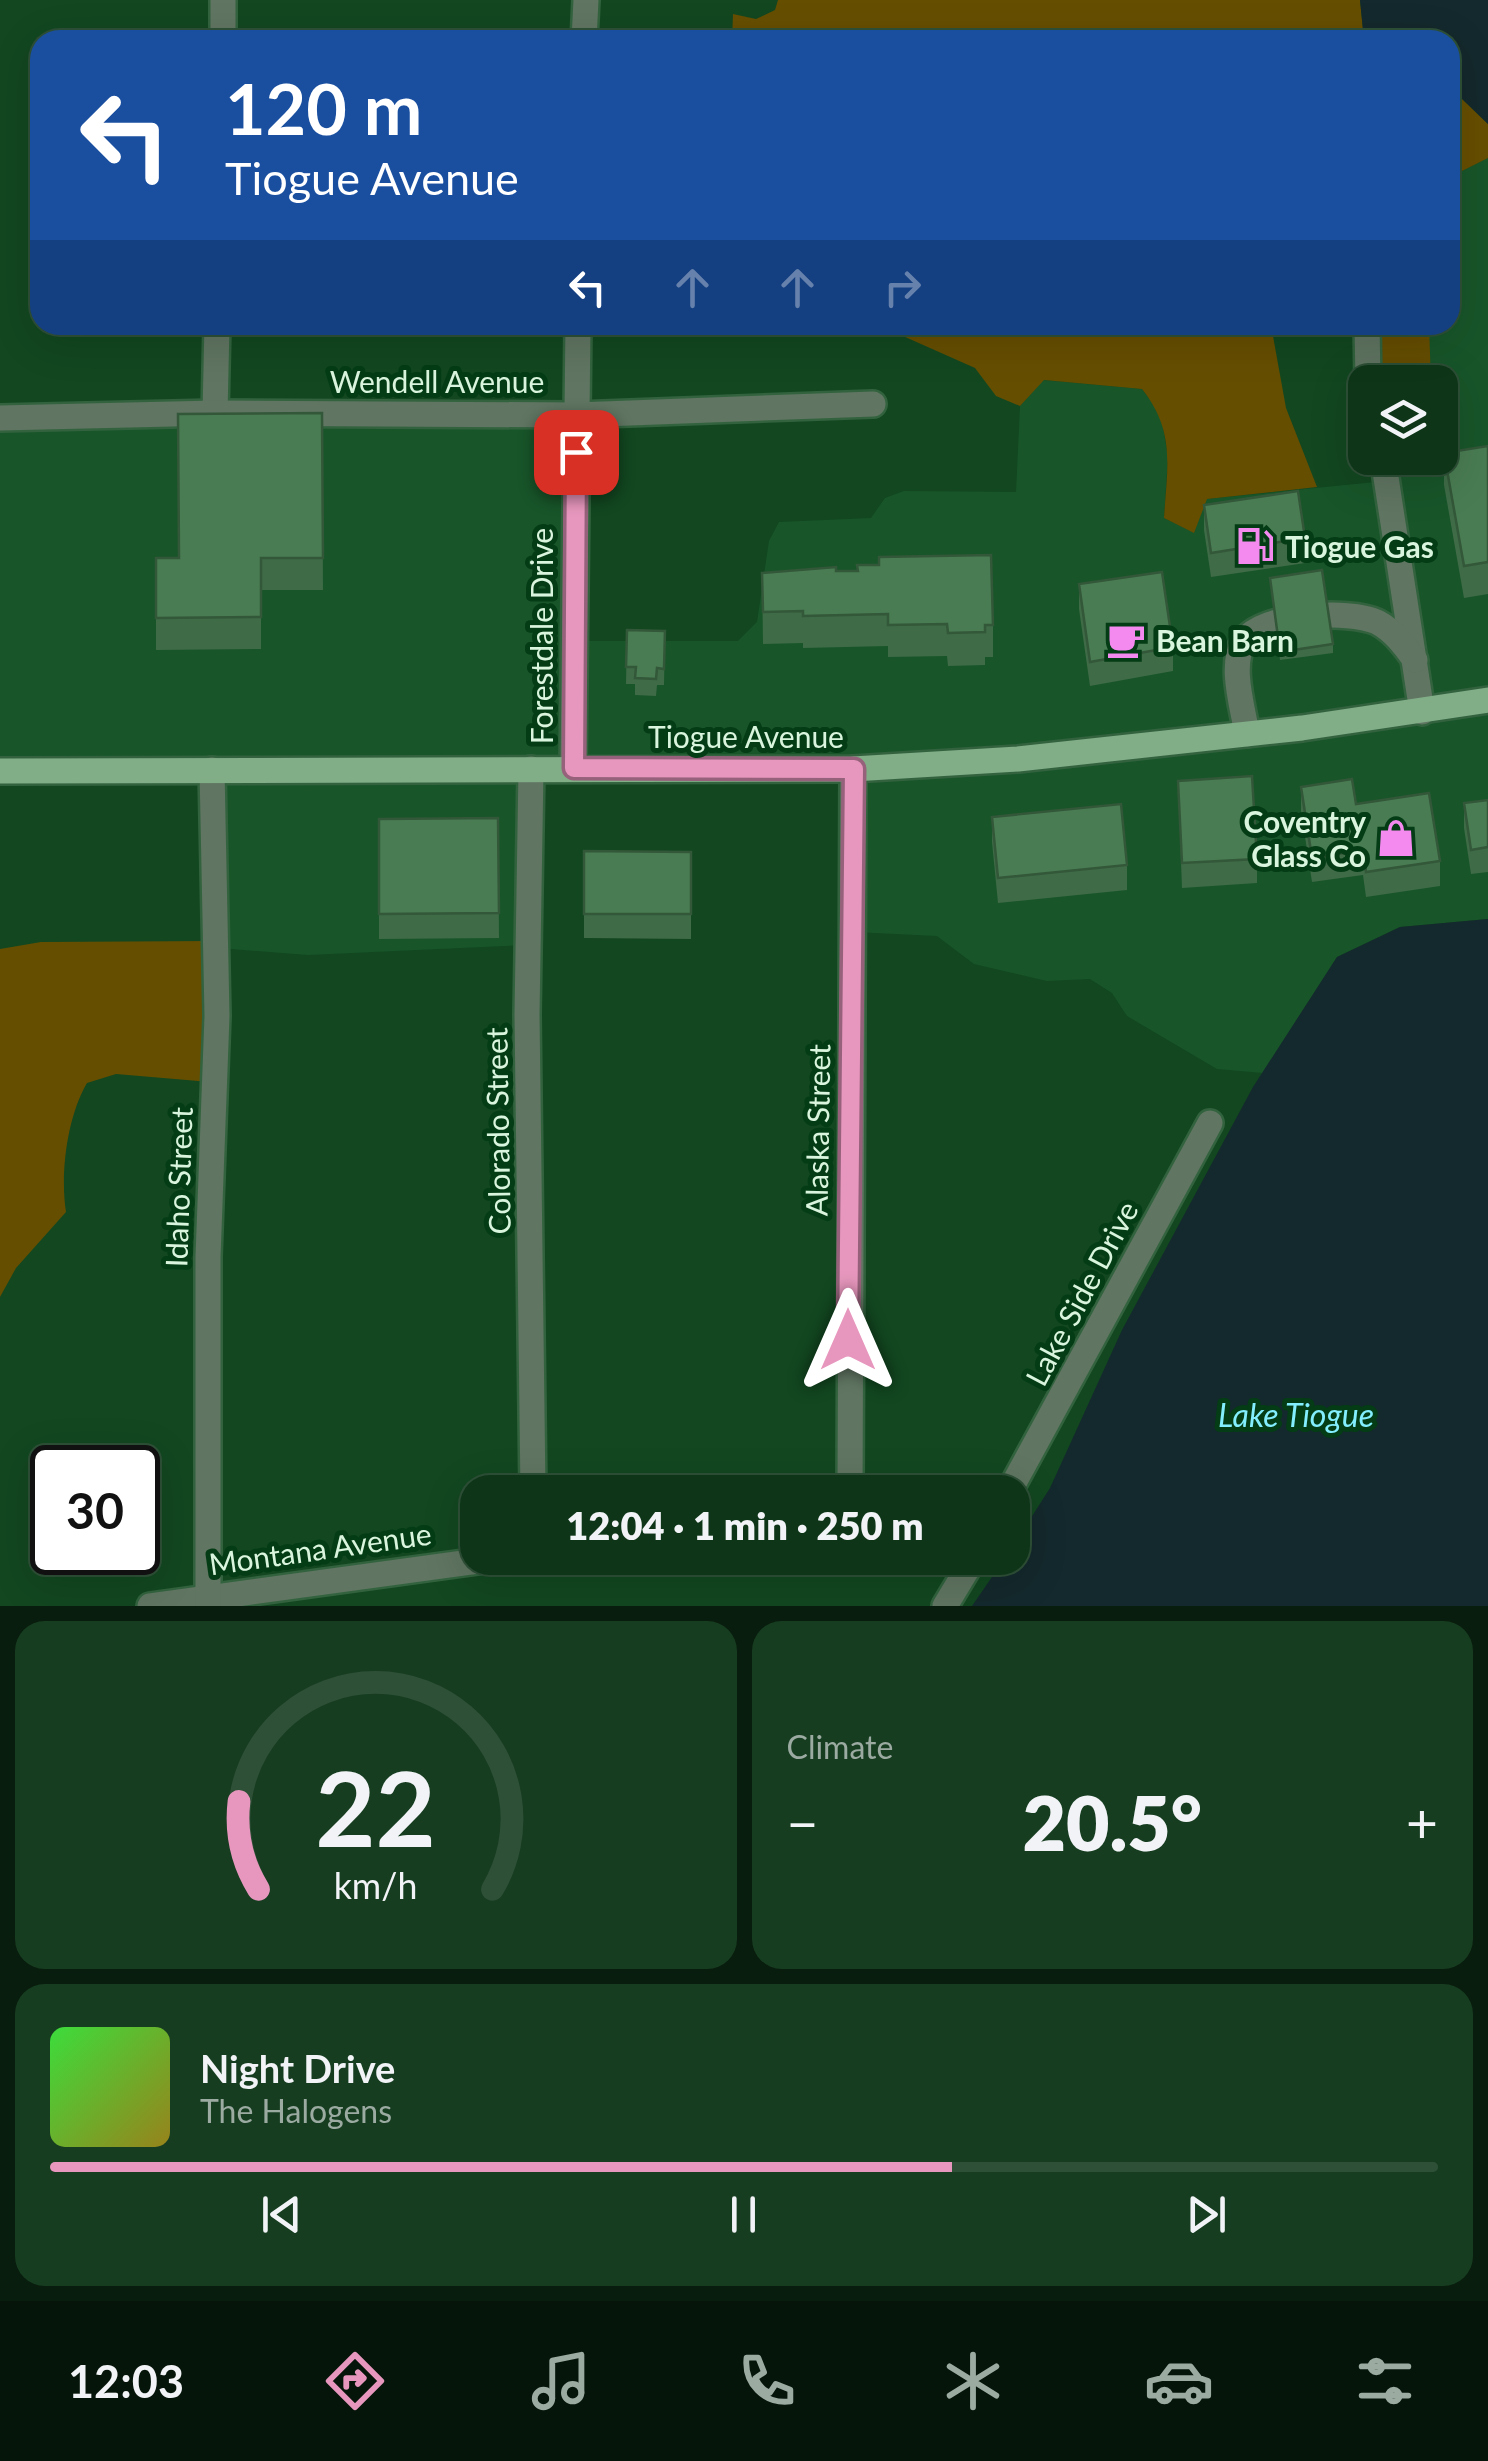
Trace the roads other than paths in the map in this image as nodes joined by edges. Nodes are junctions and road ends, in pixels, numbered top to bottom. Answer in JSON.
{"nodes":[{"id":1,"x":223,"y":0,"type":"edge"},
{"id":2,"x":586,"y":0,"type":"edge"},
{"id":3,"x":223,"y":30,"type":"edge"},
{"id":4,"x":584,"y":30,"type":"edge"},
{"id":5,"x":217,"y":335,"type":"edge"},
{"id":6,"x":578,"y":335,"type":"edge"},
{"id":7,"x":1368,"y":335,"type":"edge"},
{"id":8,"x":1368,"y":365,"type":"edge"},
{"id":9,"x":873,"y":404,"type":"dead end"},
{"id":10,"x":216,"y":412,"type":"junction"},
{"id":11,"x":576,"y":414,"type":"junction"},
{"id":12,"x":0,"y":418,"type":"edge"},
{"id":13,"x":1386,"y":475,"type":"edge"},
{"id":14,"x":1415,"y":660,"type":"junction"},
{"id":15,"x":1488,"y":700,"type":"edge"},
{"id":16,"x":1422,"y":712,"type":"junction"},
{"id":17,"x":1248,"y":734,"type":"junction"},
{"id":18,"x":574,"y":768,"type":"junction"},
{"id":19,"x":531,"y":769,"type":"junction"},
{"id":20,"x":854,"y":769,"type":"junction"},
{"id":21,"x":212,"y":770,"type":"junction"},
{"id":22,"x":0,"y":771,"type":"edge"},
{"id":23,"x":1210,"y":1124,"type":"dead end"},
{"id":24,"x":533,"y":1475,"type":"edge"},
{"id":25,"x":850,"y":1475,"type":"edge"},
{"id":26,"x":1018,"y":1475,"type":"edge"},
{"id":27,"x":460,"y":1564,"type":"edge"},
{"id":28,"x":964,"y":1575,"type":"edge"},
{"id":29,"x":208,"y":1601,"type":"edge"},
{"id":30,"x":150,"y":1606,"type":"edge"},
{"id":31,"x":945,"y":1606,"type":"edge"}],
"edges":[{"from":1,"to":3,"type":"street"},
{"from":2,"to":4,"type":"street"},
{"from":5,"to":10,"type":"street"},
{"from":6,"to":11,"type":"street","name":"Forestdale Drive"},
{"from":7,"to":8,"type":"street"},
{"from":9,"to":11,"type":"street","name":"Wendell Avenue"},
{"from":10,"to":11,"type":"street","name":"Wendell Avenue"},
{"from":10,"to":12,"type":"street","name":"Wendell Avenue"},
{"from":11,"to":18,"type":"street","name":"Forestdale Drive"},
{"from":13,"to":14,"type":"street"},
{"from":14,"to":16,"type":"street"},
{"from":14,"to":17,"type":"street"},
{"from":15,"to":16,"type":"main road","name":"Tiogue Avenue"},
{"from":16,"to":17,"type":"main road","name":"Tiogue Avenue"},
{"from":17,"to":20,"type":"main road","name":"Tiogue Avenue"},
{"from":18,"to":19,"type":"main road","name":"Tiogue Avenue"},
{"from":18,"to":20,"type":"main road","name":"Tiogue Avenue"},
{"from":19,"to":21,"type":"main road","name":"Tiogue Avenue"},
{"from":19,"to":24,"type":"street","name":"Colorado Street"},
{"from":20,"to":25,"type":"street","name":"Alaska Street"},
{"from":21,"to":22,"type":"main road","name":"Tiogue Avenue"},
{"from":21,"to":29,"type":"street","name":"Idaho Street"},
{"from":23,"to":26,"type":"street","name":"Lake Side Drive"},
{"from":27,"to":29,"type":"street","name":"Montana Avenue"},
{"from":28,"to":31,"type":"street"},
{"from":29,"to":30,"type":"street","name":"Montana Avenue"}]}
